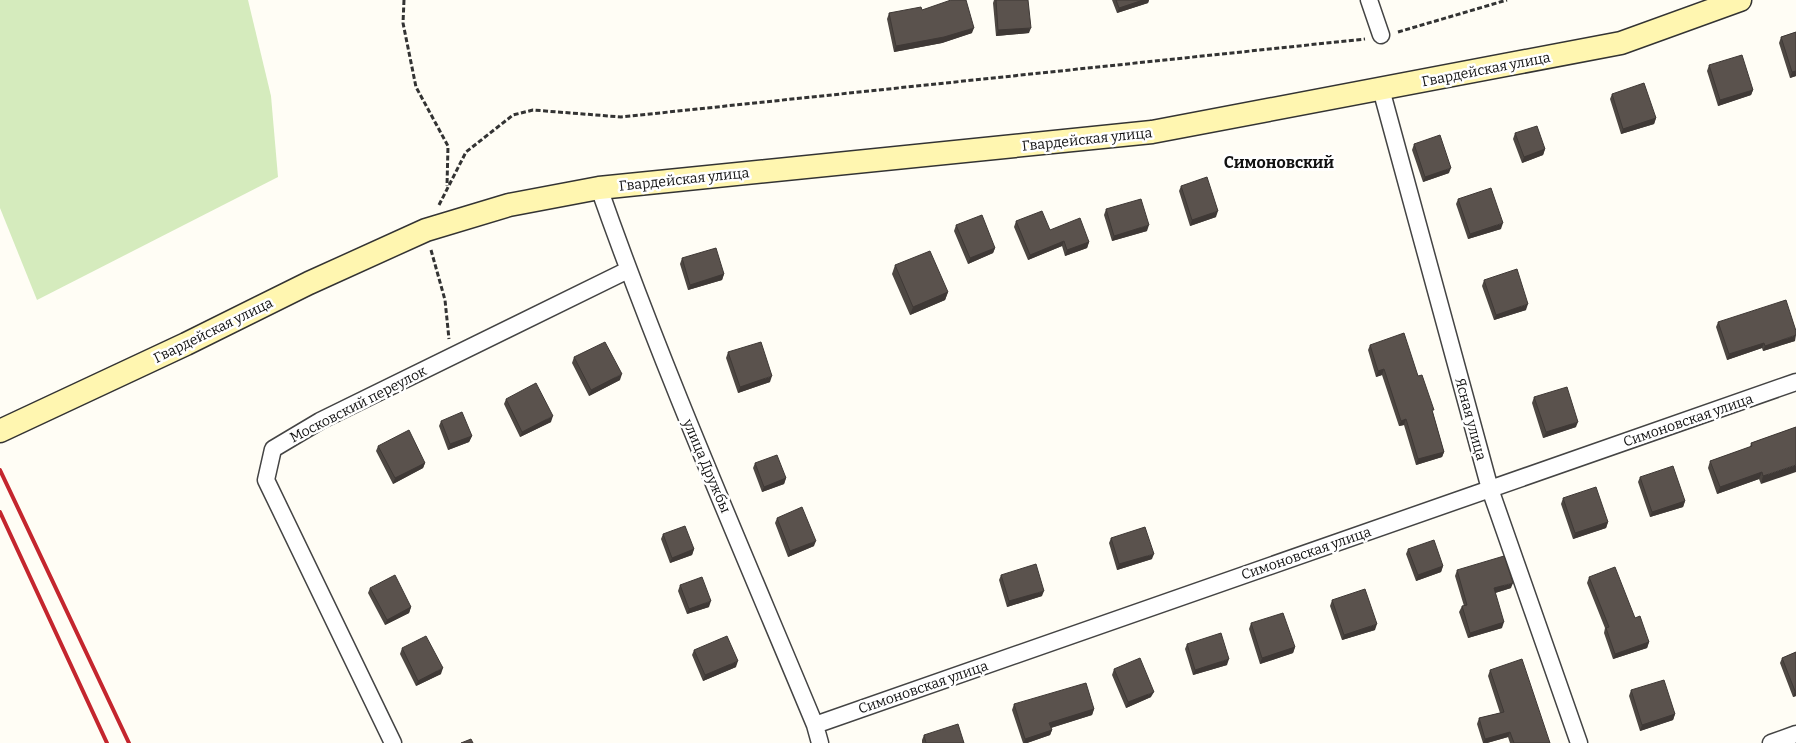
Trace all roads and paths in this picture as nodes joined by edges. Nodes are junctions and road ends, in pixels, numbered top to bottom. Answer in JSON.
{"nodes":[{"id":1,"x":404,"y":0,"type":"edge"},
{"id":2,"x":1369,"y":0,"type":"edge"},
{"id":3,"x":1508,"y":0,"type":"edge"},
{"id":4,"x":1736,"y":1,"type":"edge"},
{"id":5,"x":1381,"y":35,"type":"junction"},
{"id":6,"x":1381,"y":89,"type":"junction"},
{"id":7,"x":599,"y":188,"type":"junction"},
{"id":8,"x":447,"y":189,"type":"junction"},
{"id":9,"x":426,"y":230,"type":"junction"},
{"id":10,"x":628,"y":270,"type":"junction"},
{"id":11,"x":450,"y":357,"type":"junction"},
{"id":12,"x":1796,"y":382,"type":"edge"},
{"id":13,"x":0,"y":432,"type":"edge"},
{"id":14,"x":1490,"y":489,"type":"junction"},
{"id":15,"x":815,"y":725,"type":"junction"},
{"id":16,"x":1796,"y":734,"type":"edge"},
{"id":17,"x":393,"y":743,"type":"edge"},
{"id":18,"x":820,"y":743,"type":"edge"},
{"id":19,"x":1579,"y":743,"type":"edge"},
{"id":20,"x":1771,"y":743,"type":"edge"}],
"edges":[{"from":1,"to":8,"type":"path"},
{"from":2,"to":5,"type":"street"},
{"from":3,"to":5,"type":"path"},
{"from":4,"to":6,"type":"street","name":"Гвардейская улица"},
{"from":5,"to":8,"type":"path"},
{"from":6,"to":7,"type":"street","name":"Гвардейская улица"},
{"from":6,"to":14,"type":"street","name":"Ясная улица"},
{"from":7,"to":9,"type":"street","name":"Гвардейская улица"},
{"from":7,"to":10,"type":"street","name":"улица Дружбы"},
{"from":8,"to":9,"type":"path"},
{"from":9,"to":11,"type":"path"},
{"from":9,"to":13,"type":"street","name":"Гвардейская улица"},
{"from":10,"to":11,"type":"street","name":"Московский переулок"},
{"from":10,"to":15,"type":"street","name":"улица Дружбы"},
{"from":11,"to":17,"type":"street","name":"Московский переулок"},
{"from":12,"to":14,"type":"street","name":"Симоновская улица"},
{"from":14,"to":15,"type":"street","name":"Симоновская улица"},
{"from":14,"to":19,"type":"street","name":"Ясная улица"},
{"from":15,"to":18,"type":"street","name":"улица Дружбы"},
{"from":16,"to":20,"type":"street"}]}
